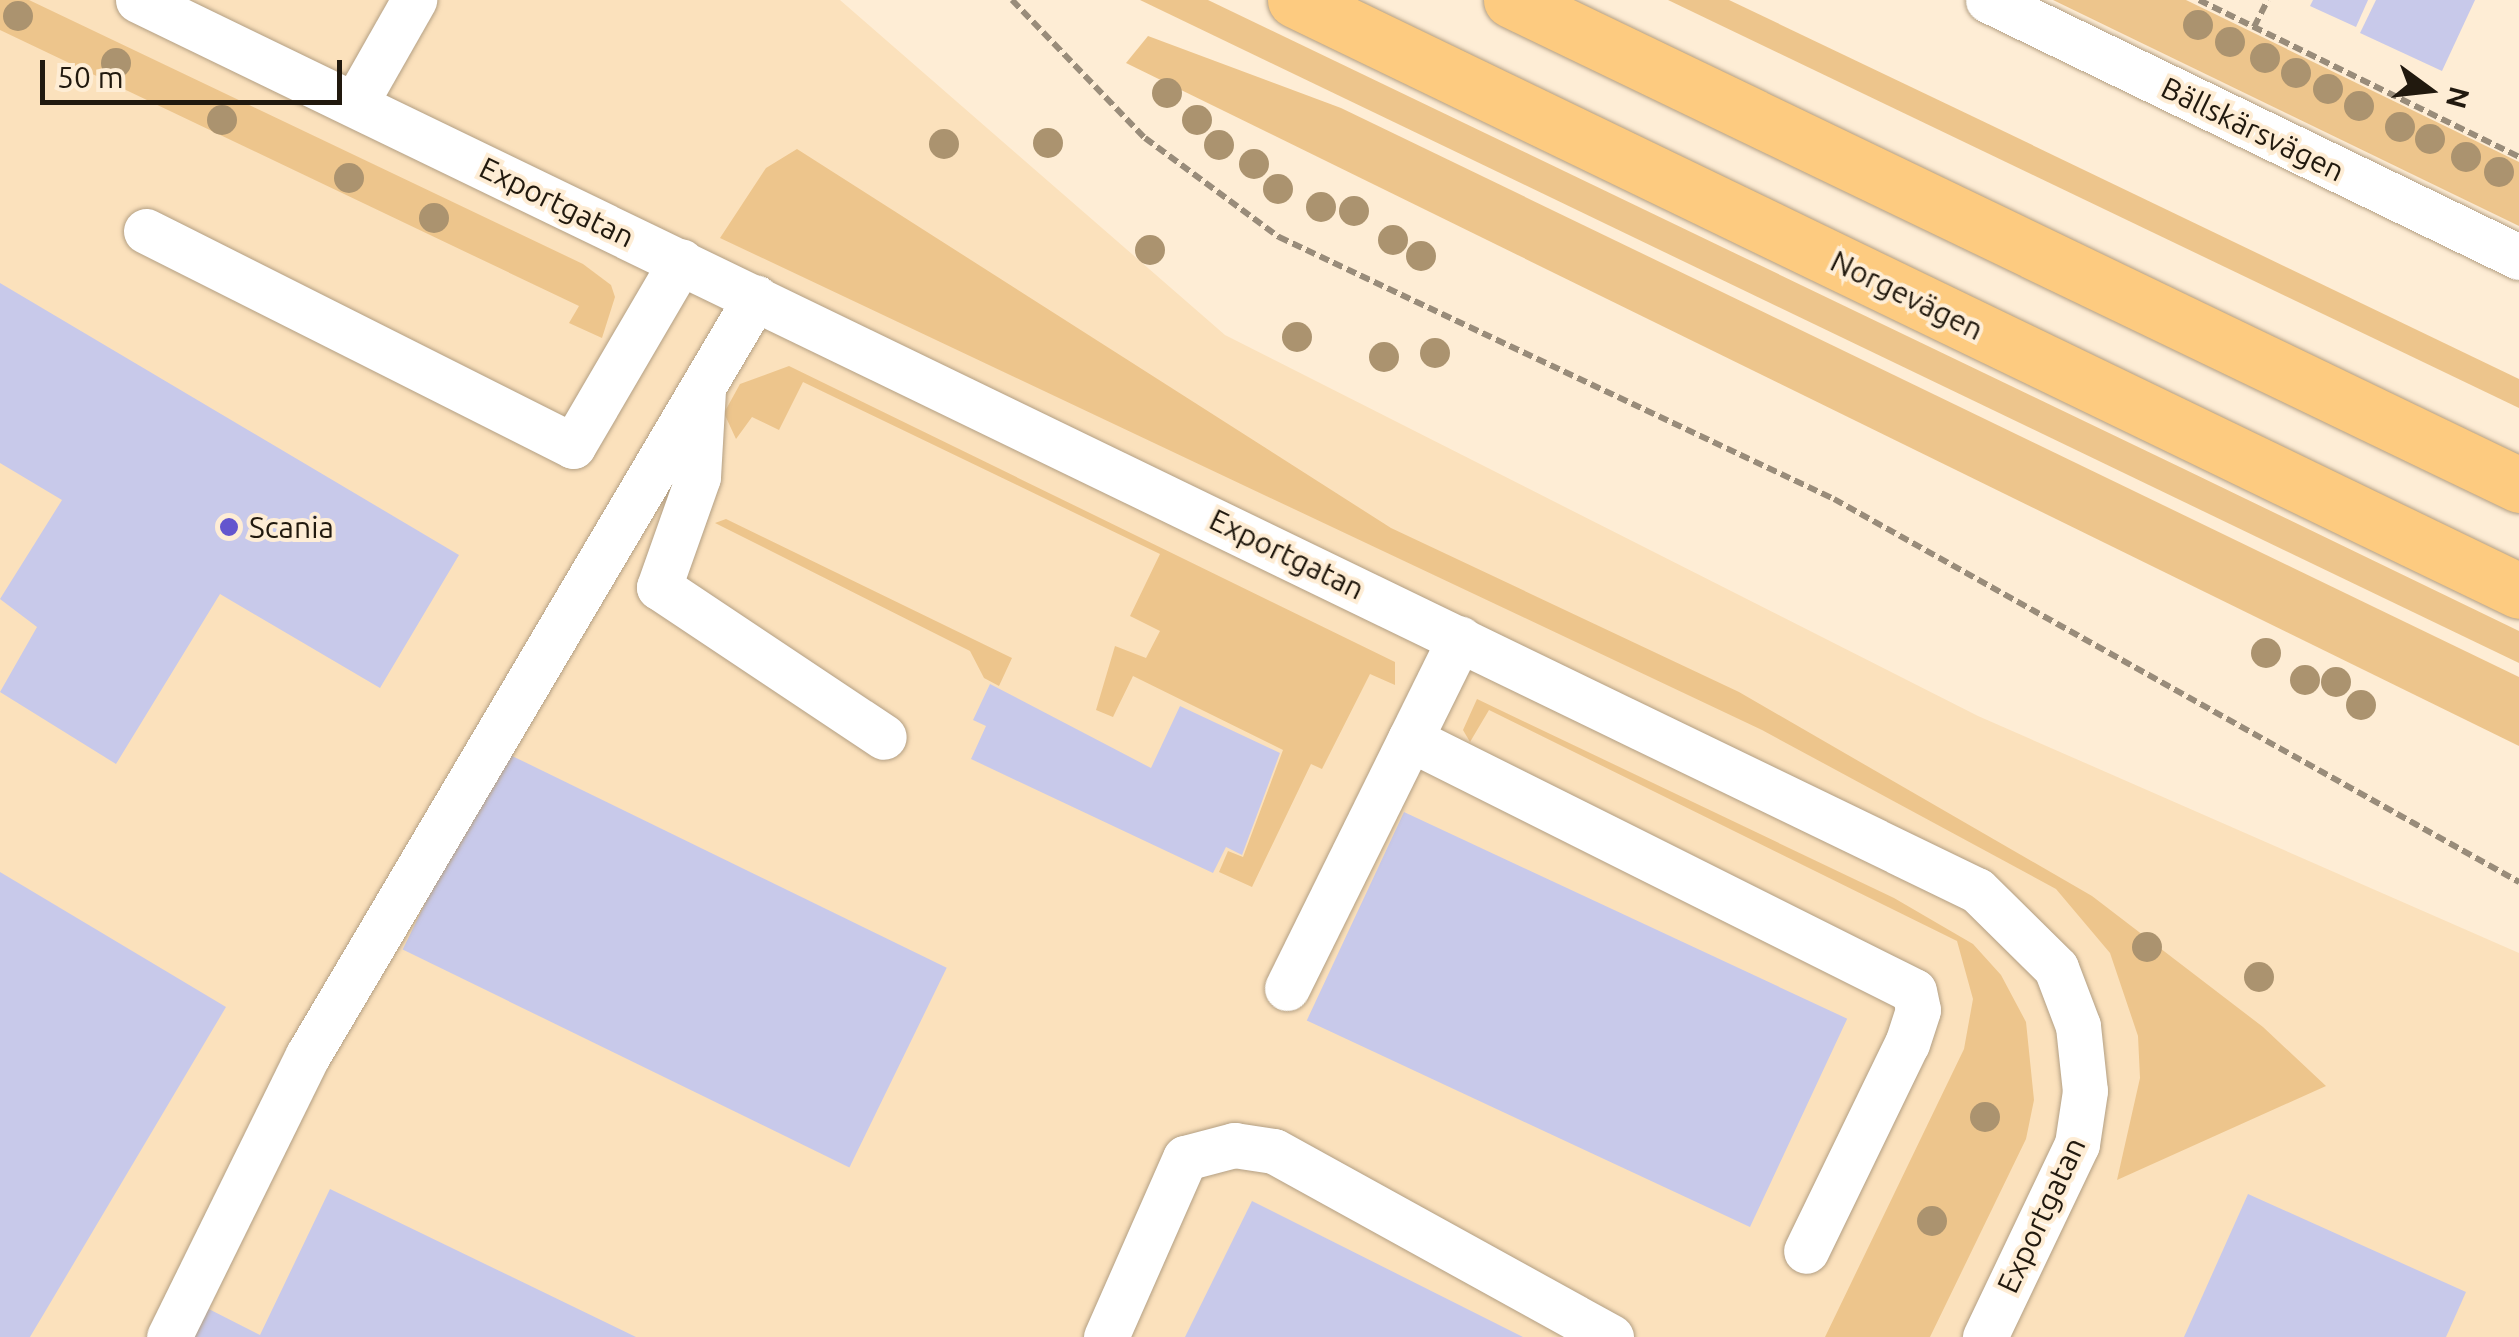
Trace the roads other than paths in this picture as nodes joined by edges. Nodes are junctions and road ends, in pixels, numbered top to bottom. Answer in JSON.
{"nodes":[{"id":1,"x":138,"y":0,"type":"edge"},
{"id":2,"x":414,"y":0,"type":"edge"},
{"id":3,"x":1295,"y":0,"type":"edge"},
{"id":4,"x":1511,"y":0,"type":"edge"},
{"id":5,"x":1988,"y":0,"type":"edge"},
{"id":6,"x":355,"y":104,"type":"junction"},
{"id":7,"x":146,"y":231,"type":"dead end"},
{"id":8,"x":2519,"y":258,"type":"edge"},
{"id":9,"x":681,"y":261,"type":"junction"},
{"id":10,"x":756,"y":297,"type":"junction"},
{"id":11,"x":702,"y":388,"type":"junction"},
{"id":12,"x":2519,"y":485,"type":"edge"},
{"id":13,"x":2519,"y":590,"type":"edge"},
{"id":14,"x":1460,"y":638,"type":"junction"},
{"id":15,"x":884,"y":737,"type":"dead end"},
{"id":16,"x":1410,"y":739,"type":"junction"},
{"id":17,"x":1287,"y":988,"type":"dead end"},
{"id":18,"x":1806,"y":1251,"type":"dead end"},
{"id":19,"x":170,"y":1337,"type":"edge"},
{"id":20,"x":1106,"y":1337,"type":"edge"},
{"id":21,"x":1611,"y":1337,"type":"edge"},
{"id":22,"x":1985,"y":1337,"type":"edge"}],
"edges":[{"from":1,"to":6,"type":"street","name":"Exportgatan"},
{"from":2,"to":6,"type":"street"},
{"from":3,"to":13,"type":"highway","name":"Norgevägen"},
{"from":4,"to":12,"type":"highway"},
{"from":5,"to":8,"type":"street","name":"Bällskärsvägen"},
{"from":6,"to":9,"type":"street","name":"Exportgatan"},
{"from":7,"to":9,"type":"street"},
{"from":9,"to":10,"type":"street","name":"Exportgatan"},
{"from":10,"to":11,"type":"street"},
{"from":10,"to":14,"type":"street","name":"Exportgatan"},
{"from":11,"to":15,"type":"street"},
{"from":11,"to":19,"type":"street"},
{"from":14,"to":16,"type":"street"},
{"from":14,"to":22,"type":"street","name":"Exportgatan"},
{"from":16,"to":17,"type":"street"},
{"from":16,"to":18,"type":"street"},
{"from":20,"to":21,"type":"street"}]}
